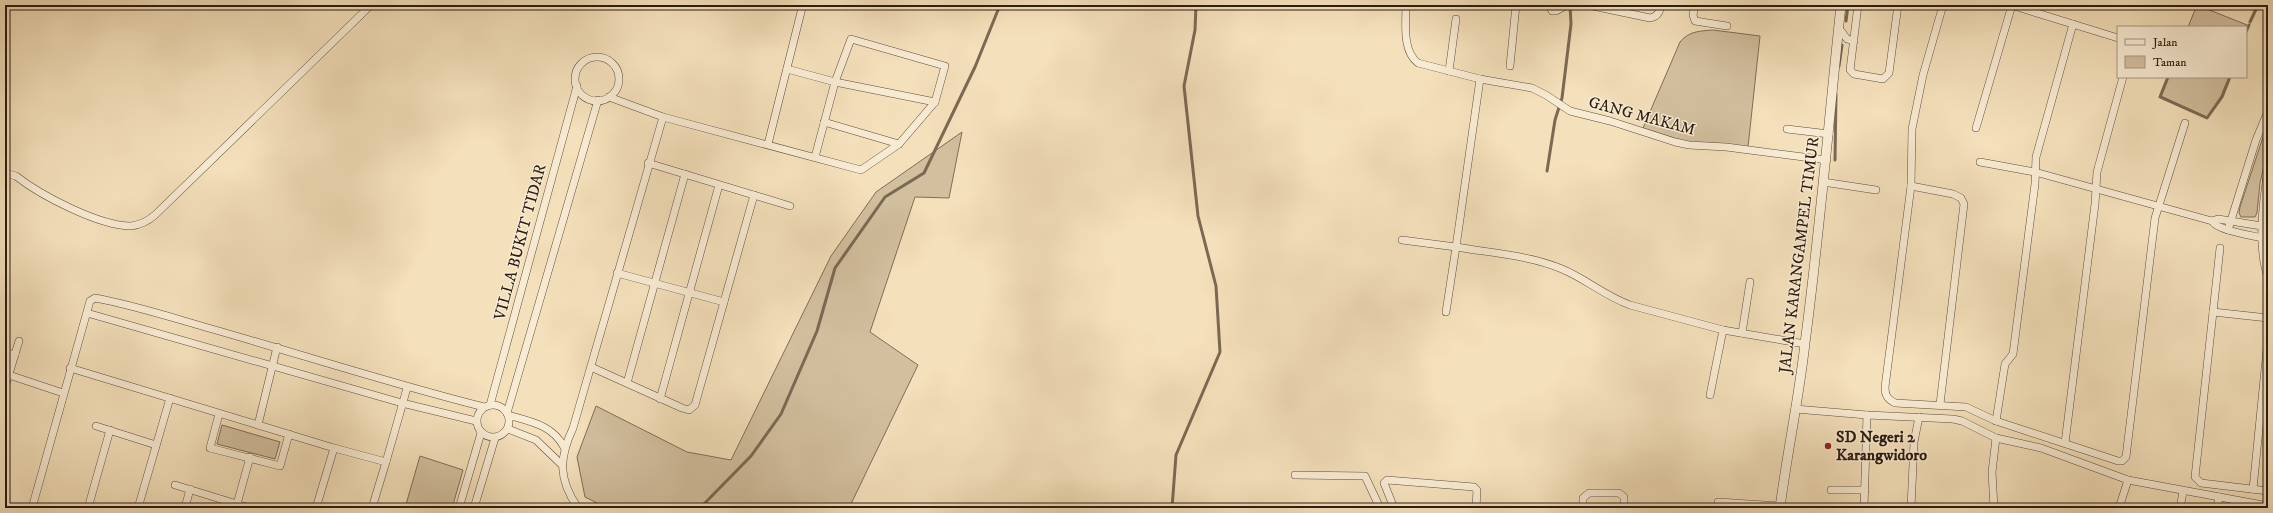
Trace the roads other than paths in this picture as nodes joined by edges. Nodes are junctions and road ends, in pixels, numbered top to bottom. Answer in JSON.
{"nodes":[{"id":1,"x":371,"y":5,"type":"edge"},
{"id":2,"x":1406,"y":5,"type":"edge"},
{"id":3,"x":1516,"y":5,"type":"edge"},
{"id":4,"x":1549,"y":5,"type":"edge"},
{"id":5,"x":1567,"y":5,"type":"edge"},
{"id":6,"x":1588,"y":5,"type":"edge"},
{"id":7,"x":1661,"y":5,"type":"edge"},
{"id":8,"x":1695,"y":5,"type":"edge"},
{"id":9,"x":1841,"y":5,"type":"edge"},
{"id":10,"x":1858,"y":5,"type":"edge"},
{"id":11,"x":1898,"y":5,"type":"edge"},
{"id":12,"x":1943,"y":5,"type":"edge"},
{"id":13,"x":2012,"y":5,"type":"edge"},
{"id":14,"x":802,"y":8,"type":"dead end"},
{"id":15,"x":1456,"y":18,"type":"dead end"},
{"id":16,"x":2073,"y":24,"type":"junction"},
{"id":17,"x":1727,"y":26,"type":"dead end"},
{"id":18,"x":1855,"y":29,"type":"junction"},
{"id":19,"x":1840,"y":32,"type":"junction"},
{"id":20,"x":2117,"y":38,"type":"edge"},
{"id":21,"x":1854,"y":40,"type":"junction"},
{"id":22,"x":1510,"y":66,"type":"dead end"},
{"id":23,"x":787,"y":69,"type":"junction"},
{"id":24,"x":1449,"y":71,"type":"junction"},
{"id":25,"x":2123,"y":78,"type":"edge"},
{"id":26,"x":1480,"y":79,"type":"junction"},
{"id":27,"x":835,"y":82,"type":"junction"},
{"id":28,"x":577,"y":86,"type":"junction"},
{"id":29,"x":609,"y":97,"type":"junction"},
{"id":30,"x":598,"y":100,"type":"junction"},
{"id":31,"x":935,"y":102,"type":"junction"},
{"id":32,"x":2268,"y":112,"type":"edge"},
{"id":33,"x":663,"y":117,"type":"junction"},
{"id":34,"x":2266,"y":120,"type":"edge"},
{"id":35,"x":824,"y":122,"type":"junction"},
{"id":36,"x":2185,"y":123,"type":"dead end"},
{"id":37,"x":1976,"y":128,"type":"dead end"},
{"id":38,"x":1788,"y":129,"type":"dead end"},
{"id":39,"x":1829,"y":134,"type":"junction"},
{"id":40,"x":768,"y":144,"type":"junction"},
{"id":41,"x":899,"y":144,"type":"junction"},
{"id":42,"x":815,"y":157,"type":"junction"},
{"id":43,"x":1826,"y":160,"type":"junction"},
{"id":44,"x":1980,"y":162,"type":"dead end"},
{"id":45,"x":648,"y":163,"type":"junction"},
{"id":46,"x":2268,"y":170,"type":"edge"},
{"id":47,"x":2035,"y":172,"type":"junction"},
{"id":48,"x":5,"y":173,"type":"edge"},
{"id":49,"x":685,"y":174,"type":"junction"},
{"id":50,"x":1823,"y":182,"type":"junction"},
{"id":51,"x":719,"y":185,"type":"junction"},
{"id":52,"x":1911,"y":186,"type":"junction"},
{"id":53,"x":2096,"y":188,"type":"junction"},
{"id":54,"x":1876,"y":190,"type":"dead end"},
{"id":55,"x":754,"y":195,"type":"junction"},
{"id":56,"x":790,"y":206,"type":"dead end"},
{"id":57,"x":2158,"y":207,"type":"junction"},
{"id":58,"x":2230,"y":220,"type":"junction"},
{"id":59,"x":2212,"y":221,"type":"junction"},
{"id":60,"x":2265,"y":226,"type":"edge"},
{"id":61,"x":2228,"y":230,"type":"junction"},
{"id":62,"x":2266,"y":238,"type":"edge"},
{"id":63,"x":1402,"y":240,"type":"dead end"},
{"id":64,"x":1456,"y":247,"type":"junction"},
{"id":65,"x":2220,"y":248,"type":"dead end"},
{"id":66,"x":618,"y":273,"type":"junction"},
{"id":67,"x":2268,"y":277,"type":"edge"},
{"id":68,"x":1750,"y":282,"type":"dead end"},
{"id":69,"x":654,"y":283,"type":"junction"},
{"id":70,"x":691,"y":293,"type":"junction"},
{"id":71,"x":724,"y":302,"type":"junction"},
{"id":72,"x":1446,"y":312,"type":"dead end"},
{"id":73,"x":2213,"y":312,"type":"junction"},
{"id":74,"x":87,"y":313,"type":"junction"},
{"id":75,"x":2268,"y":318,"type":"edge"},
{"id":76,"x":1723,"y":330,"type":"junction"},
{"id":77,"x":1742,"y":333,"type":"junction"},
{"id":78,"x":2268,"y":339,"type":"edge"},
{"id":79,"x":19,"y":341,"type":"dead end"},
{"id":80,"x":1805,"y":344,"type":"junction"},
{"id":81,"x":277,"y":347,"type":"junction"},
{"id":82,"x":5,"y":352,"type":"edge"},
{"id":83,"x":15,"y":355,"type":"junction"},
{"id":84,"x":272,"y":365,"type":"junction"},
{"id":85,"x":591,"y":367,"type":"junction"},
{"id":86,"x":70,"y":368,"type":"junction"},
{"id":87,"x":9,"y":375,"type":"junction"},
{"id":88,"x":627,"y":383,"type":"junction"},
{"id":89,"x":5,"y":387,"type":"edge"},
{"id":90,"x":406,"y":388,"type":"junction"},
{"id":91,"x":63,"y":393,"type":"junction"},
{"id":92,"x":1710,"y":395,"type":"dead end"},
{"id":93,"x":170,"y":398,"type":"junction"},
{"id":94,"x":660,"y":399,"type":"junction"},
{"id":95,"x":402,"y":403,"type":"junction"},
{"id":96,"x":1940,"y":404,"type":"junction"},
{"id":97,"x":487,"y":406,"type":"junction"},
{"id":98,"x":1795,"y":409,"type":"junction"},
{"id":99,"x":219,"y":414,"type":"junction"},
{"id":100,"x":508,"y":414,"type":"junction"},
{"id":101,"x":1867,"y":415,"type":"junction"},
{"id":102,"x":1919,"y":417,"type":"junction"},
{"id":103,"x":476,"y":421,"type":"junction"},
{"id":104,"x":1996,"y":421,"type":"junction"},
{"id":105,"x":96,"y":426,"type":"dead end"},
{"id":106,"x":258,"y":426,"type":"junction"},
{"id":107,"x":508,"y":429,"type":"junction"},
{"id":108,"x":110,"y":430,"type":"junction"},
{"id":109,"x":481,"y":433,"type":"junction"},
{"id":110,"x":289,"y":434,"type":"junction"},
{"id":111,"x":495,"y":438,"type":"junction"},
{"id":112,"x":1996,"y":438,"type":"junction"},
{"id":113,"x":2065,"y":443,"type":"junction"},
{"id":114,"x":156,"y":444,"type":"junction"},
{"id":115,"x":564,"y":447,"type":"junction"},
{"id":116,"x":334,"y":448,"type":"junction"},
{"id":117,"x":250,"y":457,"type":"junction"},
{"id":118,"x":553,"y":457,"type":"junction"},
{"id":119,"x":386,"y":462,"type":"junction"},
{"id":120,"x":561,"y":464,"type":"junction"},
{"id":121,"x":1295,"y":475,"type":"dead end"},
{"id":122,"x":2128,"y":480,"type":"junction"},
{"id":123,"x":175,"y":485,"type":"dead end"},
{"id":124,"x":190,"y":489,"type":"junction"},
{"id":125,"x":2253,"y":489,"type":"junction"},
{"id":126,"x":1831,"y":490,"type":"dead end"},
{"id":127,"x":1865,"y":490,"type":"junction"},
{"id":128,"x":2268,"y":491,"type":"edge"},
{"id":129,"x":2183,"y":492,"type":"junction"},
{"id":130,"x":2219,"y":497,"type":"junction"},
{"id":131,"x":1718,"y":502,"type":"dead end"},
{"id":132,"x":237,"y":504,"type":"junction"},
{"id":133,"x":2268,"y":506,"type":"edge"},
{"id":134,"x":1780,"y":507,"type":"edge"},
{"id":135,"x":32,"y":508,"type":"edge"},
{"id":136,"x":88,"y":508,"type":"edge"},
{"id":137,"x":138,"y":508,"type":"edge"},
{"id":138,"x":185,"y":508,"type":"edge"},
{"id":139,"x":250,"y":508,"type":"edge"},
{"id":140,"x":316,"y":508,"type":"edge"},
{"id":141,"x":372,"y":508,"type":"edge"},
{"id":142,"x":459,"y":508,"type":"edge"},
{"id":143,"x":474,"y":508,"type":"edge"},
{"id":144,"x":578,"y":508,"type":"edge"},
{"id":145,"x":1380,"y":508,"type":"edge"},
{"id":146,"x":1394,"y":508,"type":"edge"},
{"id":147,"x":1476,"y":508,"type":"edge"},
{"id":148,"x":1583,"y":508,"type":"edge"},
{"id":149,"x":1624,"y":508,"type":"edge"},
{"id":150,"x":1864,"y":508,"type":"edge"},
{"id":151,"x":1911,"y":508,"type":"edge"},
{"id":152,"x":1994,"y":508,"type":"edge"},
{"id":153,"x":2120,"y":508,"type":"edge"},
{"id":154,"x":2180,"y":508,"type":"edge"},
{"id":155,"x":2218,"y":508,"type":"edge"}],
"edges":[{"from":1,"to":48,"type":"street"},
{"from":2,"to":24,"type":"street","name":"GANG MAKAM"},
{"from":3,"to":22,"type":"street"},
{"from":4,"to":5,"type":"street"},
{"from":6,"to":7,"type":"street"},
{"from":8,"to":17,"type":"street"},
{"from":9,"to":19,"type":"street","name":"JALAN KARANGAMPEL TIMUR"},
{"from":10,"to":18,"type":"street"},
{"from":11,"to":21,"type":"street"},
{"from":12,"to":52,"type":"street"},
{"from":13,"to":16,"type":"street"},
{"from":13,"to":37,"type":"street"},
{"from":14,"to":23,"type":"street"},
{"from":15,"to":24,"type":"street"},
{"from":16,"to":20,"type":"street"},
{"from":16,"to":47,"type":"street"},
{"from":18,"to":19,"type":"street"},
{"from":18,"to":21,"type":"street"},
{"from":19,"to":21,"type":"street"},
{"from":19,"to":39,"type":"street","name":"JALAN KARANGAMPEL TIMUR"},
{"from":23,"to":27,"type":"street"},
{"from":23,"to":40,"type":"street"},
{"from":24,"to":26,"type":"street","name":"GANG MAKAM"},
{"from":25,"to":53,"type":"street"},
{"from":26,"to":43,"type":"street","name":"GANG MAKAM"},
{"from":26,"to":64,"type":"street"},
{"from":27,"to":31,"type":"street"},
{"from":27,"to":31,"type":"street"},
{"from":27,"to":35,"type":"street"},
{"from":28,"to":29,"type":"street","name":"VILLA BUKIT TIDAR"},
{"from":28,"to":30,"type":"street"},
{"from":28,"to":97,"type":"street","name":"VILLA BUKIT TIDAR"},
{"from":29,"to":30,"type":"street"},
{"from":29,"to":33,"type":"street"},
{"from":30,"to":100,"type":"street"},
{"from":31,"to":41,"type":"street"},
{"from":32,"to":34,"type":"street"},
{"from":33,"to":40,"type":"street"},
{"from":33,"to":45,"type":"street"},
{"from":34,"to":58,"type":"street"},
{"from":35,"to":41,"type":"street"},
{"from":35,"to":42,"type":"street"},
{"from":36,"to":57,"type":"street"},
{"from":38,"to":39,"type":"street"},
{"from":39,"to":43,"type":"street","name":"JALAN KARANGAMPEL TIMUR"},
{"from":40,"to":42,"type":"street"},
{"from":41,"to":42,"type":"street"},
{"from":43,"to":50,"type":"street","name":"JALAN KARANGAMPEL TIMUR"},
{"from":44,"to":47,"type":"street"},
{"from":45,"to":49,"type":"street"},
{"from":45,"to":66,"type":"street"},
{"from":46,"to":60,"type":"street"},
{"from":47,"to":53,"type":"street"},
{"from":47,"to":104,"type":"street"},
{"from":49,"to":51,"type":"street"},
{"from":49,"to":69,"type":"street"},
{"from":50,"to":54,"type":"street"},
{"from":50,"to":80,"type":"street","name":"JALAN KARANGAMPEL TIMUR"},
{"from":51,"to":55,"type":"street"},
{"from":51,"to":70,"type":"street"},
{"from":52,"to":96,"type":"street"},
{"from":52,"to":96,"type":"street"},
{"from":53,"to":57,"type":"street"},
{"from":53,"to":113,"type":"street"},
{"from":55,"to":56,"type":"street"},
{"from":55,"to":71,"type":"street"},
{"from":57,"to":59,"type":"street"},
{"from":57,"to":113,"type":"street"},
{"from":58,"to":59,"type":"street"},
{"from":58,"to":60,"type":"street"},
{"from":58,"to":61,"type":"street"},
{"from":59,"to":61,"type":"street"},
{"from":60,"to":62,"type":"street"},
{"from":61,"to":62,"type":"street"},
{"from":62,"to":67,"type":"street"},
{"from":63,"to":64,"type":"street"},
{"from":64,"to":72,"type":"street"},
{"from":64,"to":76,"type":"street"},
{"from":65,"to":73,"type":"street"},
{"from":66,"to":69,"type":"street"},
{"from":66,"to":85,"type":"street"},
{"from":68,"to":77,"type":"street"},
{"from":69,"to":70,"type":"street"},
{"from":69,"to":88,"type":"street"},
{"from":70,"to":71,"type":"street"},
{"from":70,"to":94,"type":"street"},
{"from":71,"to":94,"type":"street"},
{"from":73,"to":75,"type":"street"},
{"from":73,"to":125,"type":"street"},
{"from":74,"to":81,"type":"street"},
{"from":74,"to":84,"type":"street"},
{"from":74,"to":86,"type":"street"},
{"from":76,"to":77,"type":"street"},
{"from":76,"to":92,"type":"street"},
{"from":77,"to":80,"type":"street"},
{"from":78,"to":125,"type":"street"},
{"from":79,"to":83,"type":"street"},
{"from":80,"to":98,"type":"street","name":"JALAN KARANGAMPEL TIMUR"},
{"from":81,"to":84,"type":"street"},
{"from":81,"to":90,"type":"street"},
{"from":82,"to":83,"type":"street"},
{"from":83,"to":87,"type":"street"},
{"from":84,"to":95,"type":"street"},
{"from":84,"to":106,"type":"street"},
{"from":85,"to":88,"type":"street"},
{"from":85,"to":115,"type":"street"},
{"from":86,"to":91,"type":"street"},
{"from":86,"to":93,"type":"street"},
{"from":87,"to":89,"type":"street"},
{"from":87,"to":91,"type":"street"},
{"from":88,"to":94,"type":"street"},
{"from":90,"to":95,"type":"street"},
{"from":90,"to":97,"type":"street"},
{"from":91,"to":135,"type":"street"},
{"from":93,"to":99,"type":"street"},
{"from":93,"to":114,"type":"street"},
{"from":95,"to":103,"type":"street"},
{"from":95,"to":119,"type":"street"},
{"from":96,"to":104,"type":"street"},
{"from":97,"to":100,"type":"street"},
{"from":97,"to":103,"type":"street"},
{"from":98,"to":101,"type":"street"},
{"from":98,"to":134,"type":"street","name":"JALAN KARANGAMPEL TIMUR"},
{"from":99,"to":106,"type":"street"},
{"from":99,"to":117,"type":"street"},
{"from":100,"to":107,"type":"street"},
{"from":100,"to":115,"type":"street"},
{"from":101,"to":102,"type":"street"},
{"from":101,"to":127,"type":"street"},
{"from":102,"to":112,"type":"street"},
{"from":102,"to":151,"type":"street"},
{"from":103,"to":109,"type":"street"},
{"from":104,"to":113,"type":"street"},
{"from":105,"to":108,"type":"street"},
{"from":106,"to":110,"type":"street"},
{"from":107,"to":111,"type":"street"},
{"from":107,"to":118,"type":"street"},
{"from":108,"to":114,"type":"street"},
{"from":108,"to":136,"type":"street"},
{"from":109,"to":111,"type":"street"},
{"from":109,"to":142,"type":"street"},
{"from":110,"to":116,"type":"street"},
{"from":110,"to":117,"type":"street"},
{"from":111,"to":143,"type":"street"},
{"from":112,"to":122,"type":"street"},
{"from":112,"to":152,"type":"street"},
{"from":114,"to":137,"type":"street"},
{"from":115,"to":118,"type":"street"},
{"from":115,"to":120,"type":"street"},
{"from":116,"to":119,"type":"street"},
{"from":116,"to":140,"type":"street"},
{"from":117,"to":132,"type":"street"},
{"from":118,"to":120,"type":"street"},
{"from":119,"to":141,"type":"street"},
{"from":120,"to":144,"type":"street"},
{"from":121,"to":145,"type":"street"},
{"from":122,"to":129,"type":"street"},
{"from":122,"to":153,"type":"street"},
{"from":123,"to":124,"type":"street"},
{"from":124,"to":132,"type":"street"},
{"from":124,"to":138,"type":"street"},
{"from":125,"to":128,"type":"street"},
{"from":126,"to":127,"type":"street"},
{"from":127,"to":150,"type":"street"},
{"from":129,"to":130,"type":"street"},
{"from":129,"to":154,"type":"street"},
{"from":130,"to":133,"type":"street"},
{"from":130,"to":155,"type":"street"},
{"from":131,"to":134,"type":"street"},
{"from":132,"to":139,"type":"street"},
{"from":146,"to":147,"type":"street"},
{"from":148,"to":149,"type":"street"}]}
